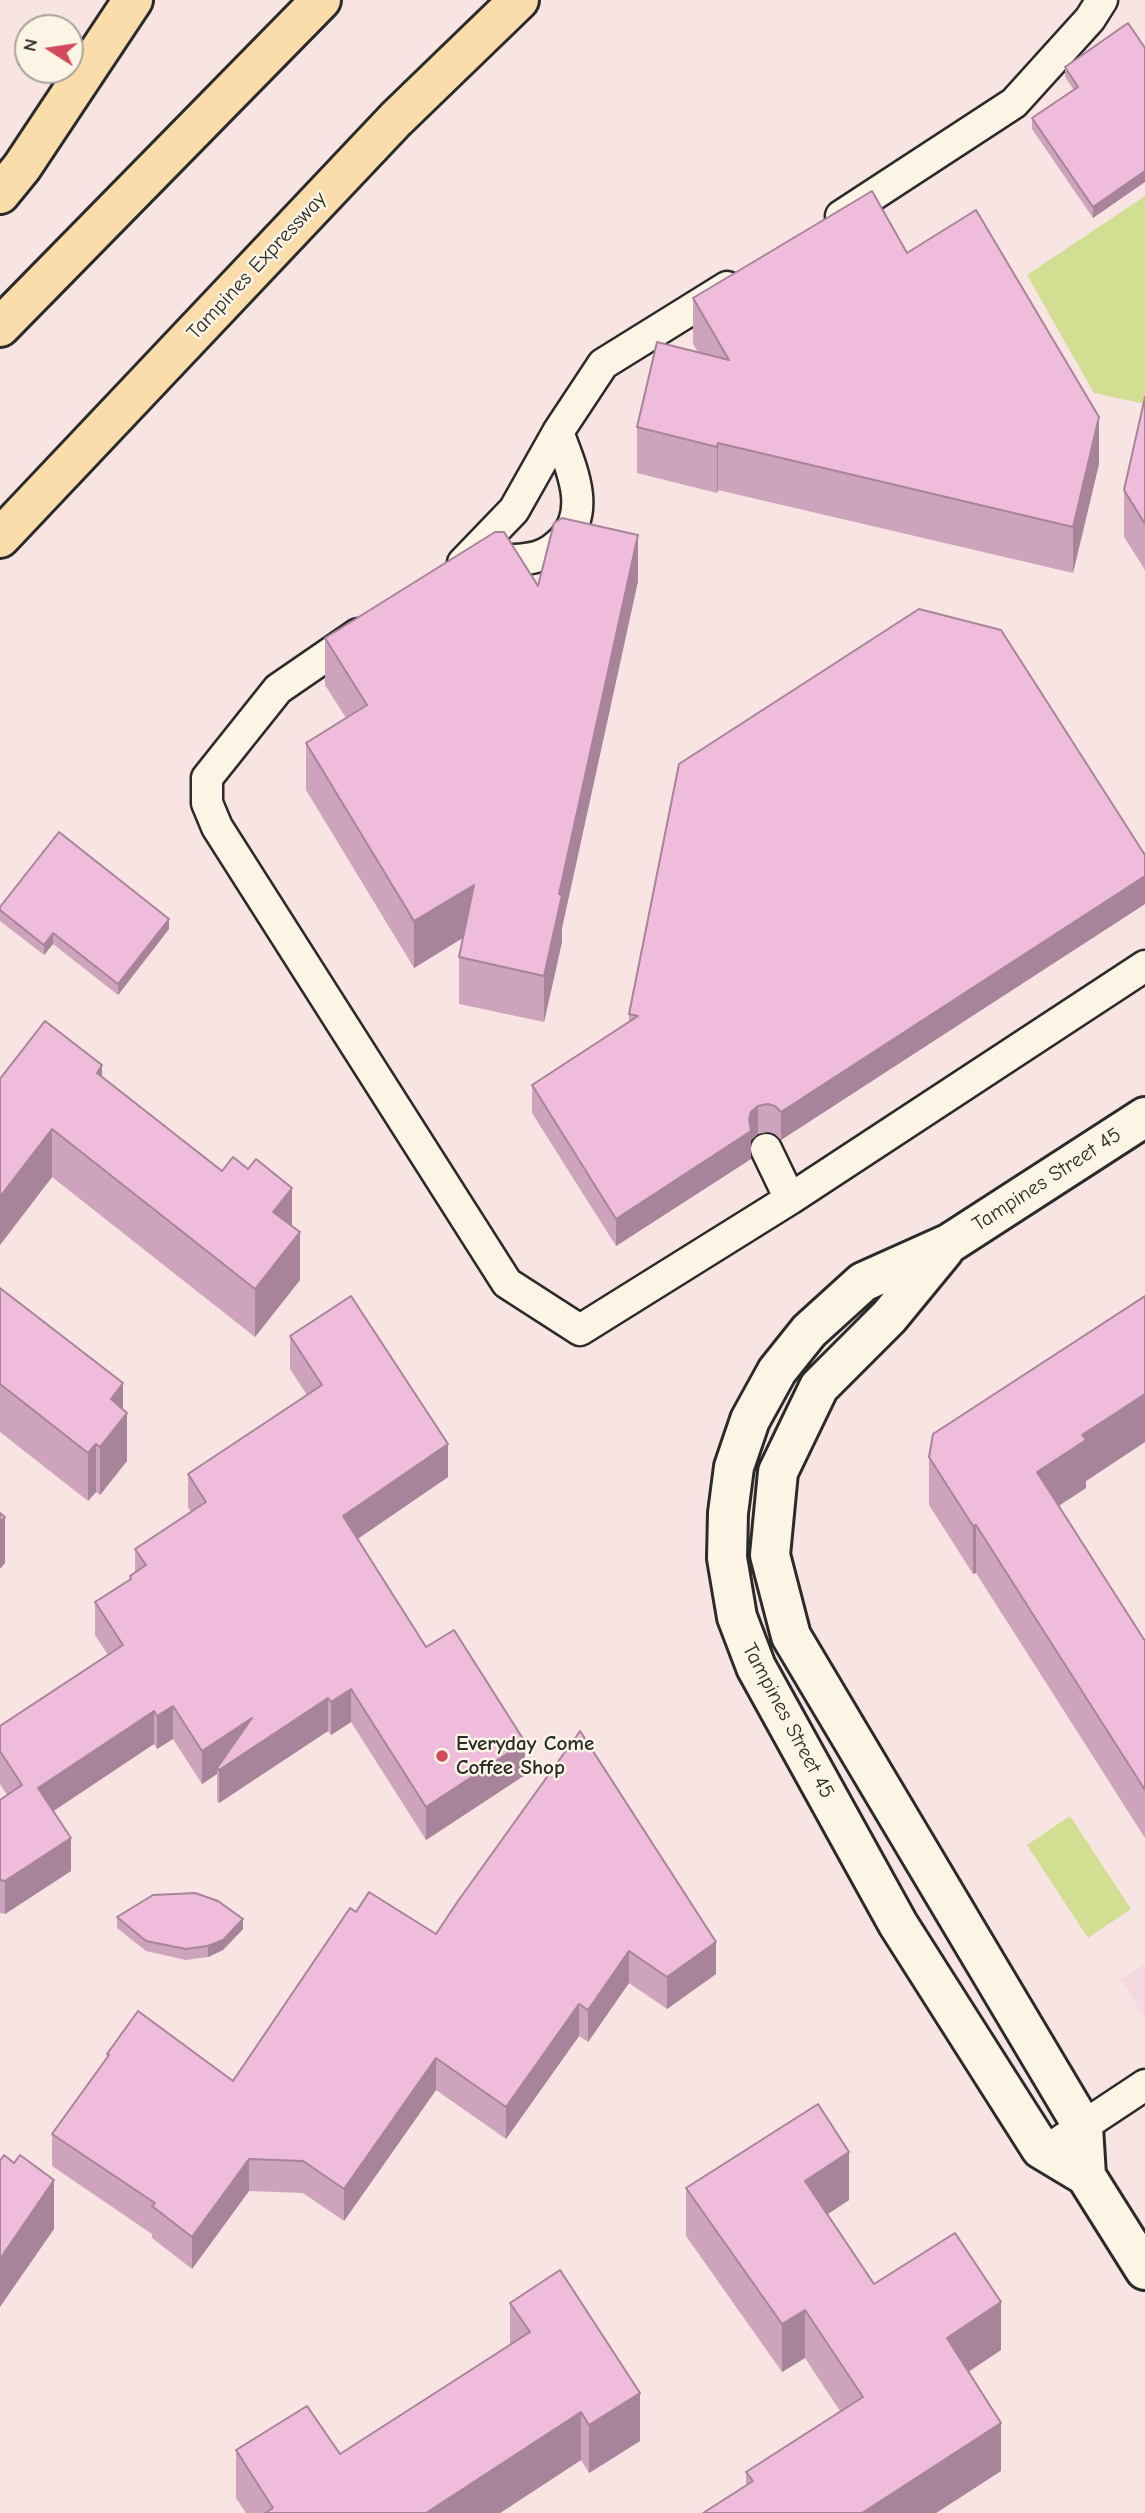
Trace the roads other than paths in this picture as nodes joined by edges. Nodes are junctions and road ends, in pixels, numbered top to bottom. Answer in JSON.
{"nodes":[{"id":1,"x":133,"y":0,"type":"edge"},
{"id":2,"x":321,"y":0,"type":"edge"},
{"id":3,"x":519,"y":0,"type":"edge"},
{"id":4,"x":1102,"y":0,"type":"edge"},
{"id":5,"x":0,"y":194,"type":"edge"},
{"id":6,"x":812,"y":234,"type":"edge"},
{"id":7,"x":754,"y":270,"type":"edge"},
{"id":8,"x":0,"y":327,"type":"edge"},
{"id":9,"x":558,"y":432,"type":"junction"},
{"id":10,"x":0,"y":538,"type":"edge"},
{"id":11,"x":466,"y":560,"type":"junction"},
{"id":12,"x":440,"y":578,"type":"edge"},
{"id":13,"x":385,"y":614,"type":"edge"},
{"id":14,"x":1145,"y":966,"type":"edge"},
{"id":15,"x":1145,"y":1117,"type":"edge"},
{"id":16,"x":766,"y":1149,"type":"dead end"},
{"id":17,"x":790,"y":1199,"type":"junction"},
{"id":18,"x":950,"y":1243,"type":"junction"},
{"id":19,"x":1145,"y":2085,"type":"edge"},
{"id":20,"x":1083,"y":2127,"type":"junction"},
{"id":21,"x":1044,"y":2152,"type":"junction"},
{"id":22,"x":1086,"y":2175,"type":"junction"},
{"id":23,"x":1145,"y":2270,"type":"edge"}],
"edges":[{"from":1,"to":5,"type":"highway"},
{"from":2,"to":8,"type":"highway"},
{"from":3,"to":10,"type":"highway","name":"Tampines Expressway"},
{"from":4,"to":6,"type":"lane"},
{"from":7,"to":9,"type":"lane"},
{"from":9,"to":11,"type":"lane"},
{"from":9,"to":11,"type":"lane"},
{"from":11,"to":12,"type":"lane"},
{"from":13,"to":17,"type":"lane"},
{"from":14,"to":17,"type":"lane"},
{"from":15,"to":18,"type":"street","name":"Tampines Street 45"},
{"from":16,"to":17,"type":"lane"},
{"from":18,"to":20,"type":"street","name":"Tampines Street 45"},
{"from":18,"to":21,"type":"street","name":"Tampines Street 45"},
{"from":19,"to":20,"type":"lane"},
{"from":20,"to":21,"type":"lane"},
{"from":20,"to":22,"type":"street","name":"Tampines Street 45"},
{"from":21,"to":22,"type":"street","name":"Tampines Street 45"},
{"from":22,"to":23,"type":"street","name":"Tampines Street 45"}]}
